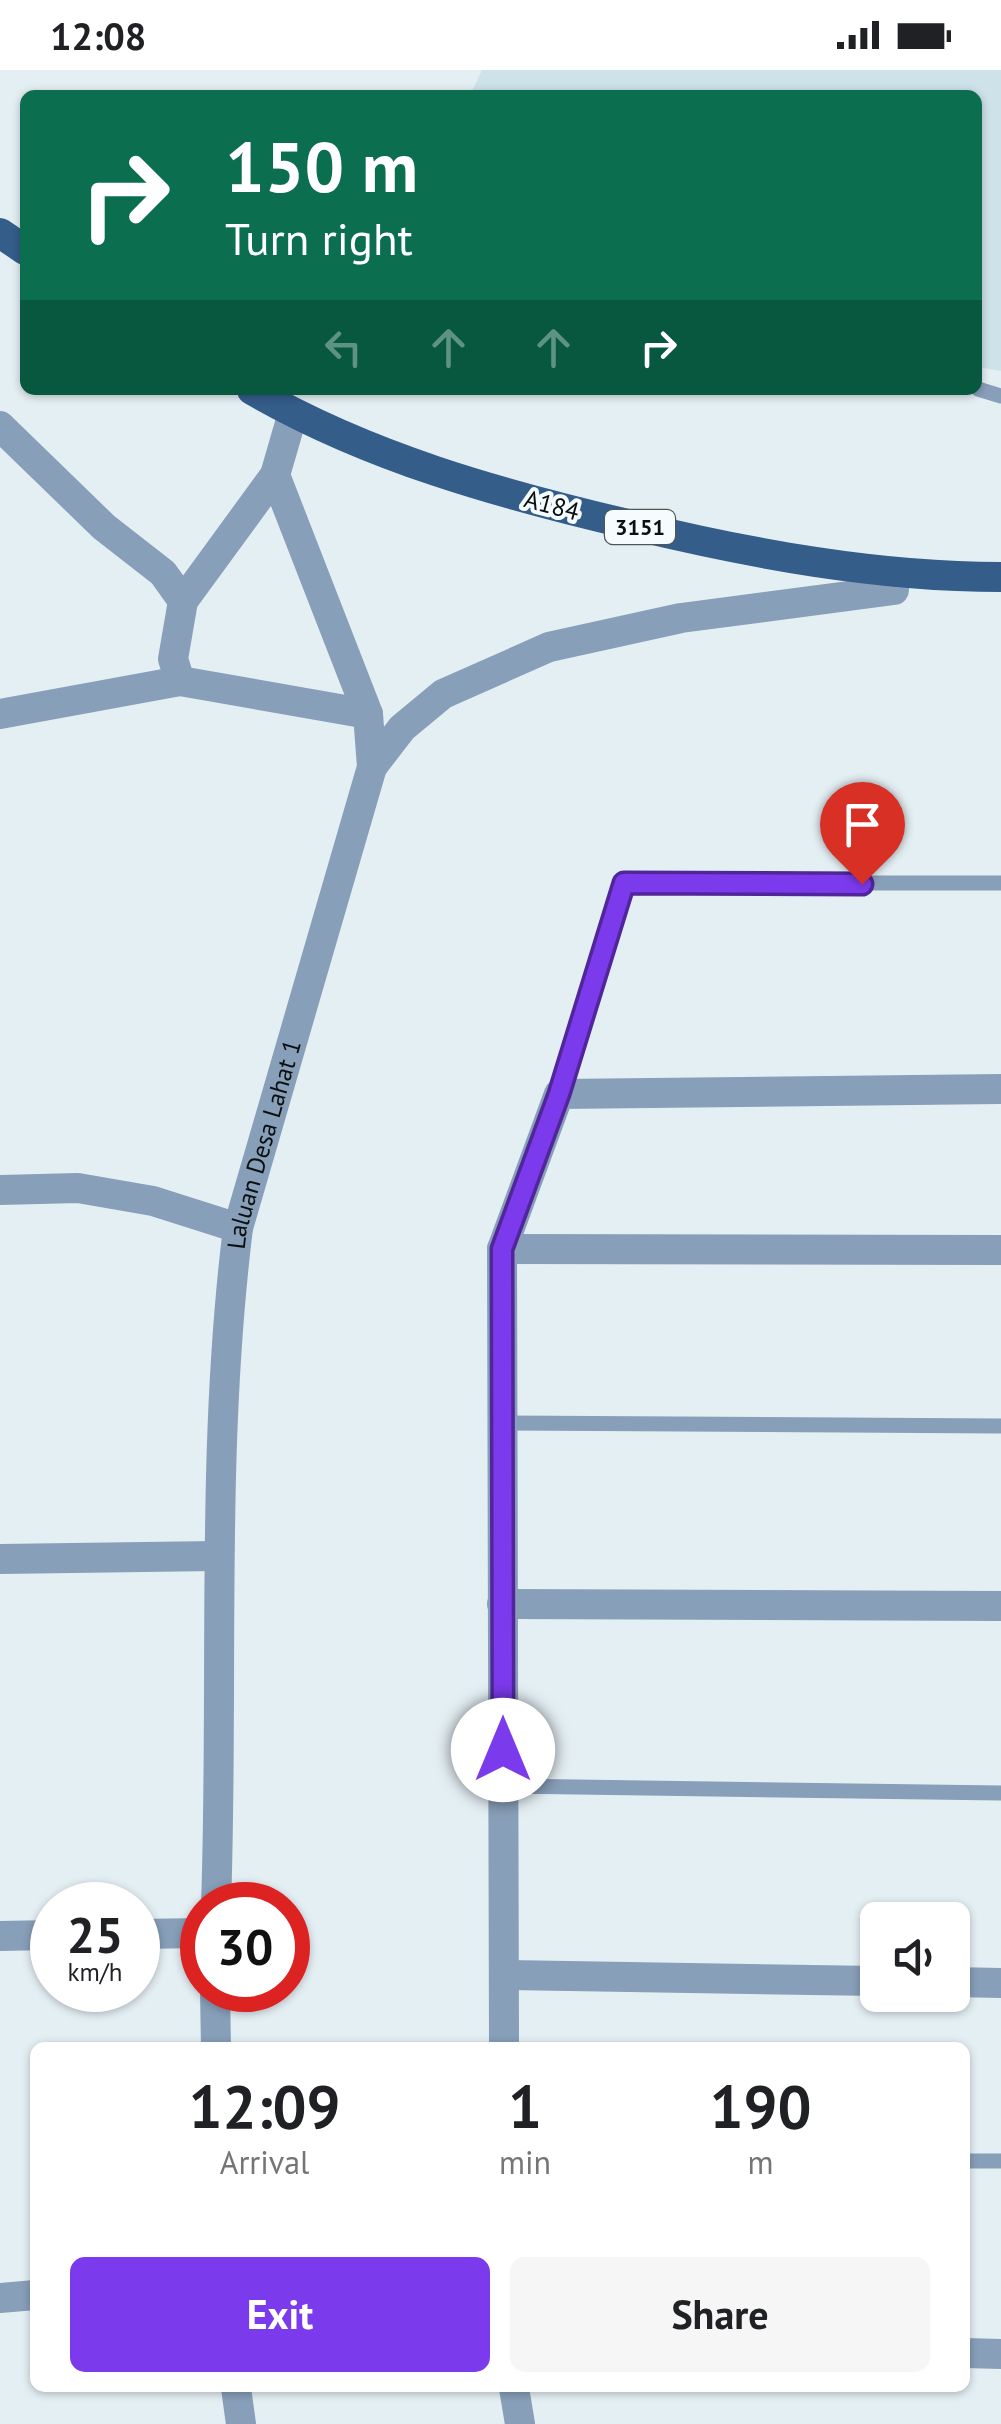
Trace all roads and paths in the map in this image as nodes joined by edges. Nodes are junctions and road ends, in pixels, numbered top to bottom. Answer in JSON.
{"nodes":[{"id":1,"x":261,"y":395,"type":"edge"},
{"id":2,"x":293,"y":413,"type":"junction"},
{"id":3,"x":0,"y":426,"type":"edge"},
{"id":4,"x":275,"y":475,"type":"junction"},
{"id":5,"x":1001,"y":576,"type":"edge"},
{"id":6,"x":894,"y":590,"type":"dead end"},
{"id":7,"x":182,"y":600,"type":"junction"},
{"id":8,"x":180,"y":681,"type":"junction"},
{"id":9,"x":0,"y":714,"type":"edge"},
{"id":10,"x":368,"y":714,"type":"junction"},
{"id":11,"x":372,"y":767,"type":"junction"},
{"id":12,"x":1001,"y":883,"type":"edge"},
{"id":13,"x":1001,"y":1089,"type":"edge"},
{"id":14,"x":559,"y":1094,"type":"junction"},
{"id":15,"x":0,"y":1190,"type":"edge"},
{"id":16,"x":238,"y":1228,"type":"junction"},
{"id":17,"x":502,"y":1249,"type":"junction"},
{"id":18,"x":1001,"y":1250,"type":"edge"},
{"id":19,"x":502,"y":1422,"type":"junction"},
{"id":20,"x":1001,"y":1426,"type":"edge"},
{"id":21,"x":216,"y":1556,"type":"junction"},
{"id":22,"x":0,"y":1560,"type":"edge"},
{"id":23,"x":502,"y":1604,"type":"junction"},
{"id":24,"x":1001,"y":1606,"type":"edge"},
{"id":25,"x":503,"y":1786,"type":"junction"},
{"id":26,"x":1001,"y":1793,"type":"edge"},
{"id":27,"x":216,"y":1882,"type":"edge"},
{"id":28,"x":30,"y":1935,"type":"edge"},
{"id":29,"x":0,"y":1936,"type":"edge"},
{"id":30,"x":504,"y":1975,"type":"junction"},
{"id":31,"x":860,"y":1981,"type":"edge"},
{"id":32,"x":970,"y":1982,"type":"edge"},
{"id":33,"x":1001,"y":1983,"type":"edge"},
{"id":34,"x":215,"y":2012,"type":"edge"},
{"id":35,"x":216,"y":2042,"type":"edge"},
{"id":36,"x":504,"y":2042,"type":"edge"},
{"id":37,"x":970,"y":2161,"type":"edge"},
{"id":38,"x":1001,"y":2161,"type":"edge"},
{"id":39,"x":30,"y":2295,"type":"edge"},
{"id":40,"x":0,"y":2298,"type":"edge"},
{"id":41,"x":970,"y":2353,"type":"edge"},
{"id":42,"x":1001,"y":2354,"type":"edge"},
{"id":43,"x":237,"y":2392,"type":"edge"},
{"id":44,"x":515,"y":2392,"type":"edge"},
{"id":45,"x":242,"y":2424,"type":"edge"},
{"id":46,"x":520,"y":2424,"type":"edge"}],
"edges":[{"from":1,"to":2,"type":"main road","number":"3151"},
{"from":2,"to":4,"type":"street"},
{"from":2,"to":5,"type":"main road","name":"A184","number":"3151"},
{"from":3,"to":7,"type":"street"},
{"from":4,"to":7,"type":"street"},
{"from":4,"to":10,"type":"street","name":"Laluan Desa Lahat 1"},
{"from":6,"to":11,"type":"street"},
{"from":7,"to":8,"type":"street"},
{"from":8,"to":9,"type":"street"},
{"from":8,"to":10,"type":"street"},
{"from":10,"to":11,"type":"street","name":"Laluan Desa Lahat 1"},
{"from":11,"to":16,"type":"street","name":"Laluan Desa Lahat 1"},
{"from":12,"to":14,"type":"lane"},
{"from":13,"to":14,"type":"street"},
{"from":14,"to":17,"type":"street"},
{"from":15,"to":16,"type":"street"},
{"from":16,"to":21,"type":"street","name":"Laluan Desa Lahat 1"},
{"from":17,"to":18,"type":"street"},
{"from":17,"to":19,"type":"street"},
{"from":19,"to":20,"type":"lane"},
{"from":19,"to":23,"type":"street"},
{"from":21,"to":22,"type":"street"},
{"from":21,"to":27,"type":"street","name":"Laluan Desa Lahat 1"},
{"from":23,"to":24,"type":"street"},
{"from":23,"to":25,"type":"street"},
{"from":25,"to":26,"type":"lane"},
{"from":25,"to":30,"type":"street"},
{"from":28,"to":29,"type":"street"},
{"from":30,"to":31,"type":"street"},
{"from":30,"to":36,"type":"street"},
{"from":32,"to":33,"type":"street"},
{"from":34,"to":35,"type":"street"},
{"from":37,"to":38,"type":"lane"},
{"from":39,"to":40,"type":"street"},
{"from":41,"to":42,"type":"street"},
{"from":43,"to":45,"type":"street"},
{"from":44,"to":46,"type":"street"}]}
